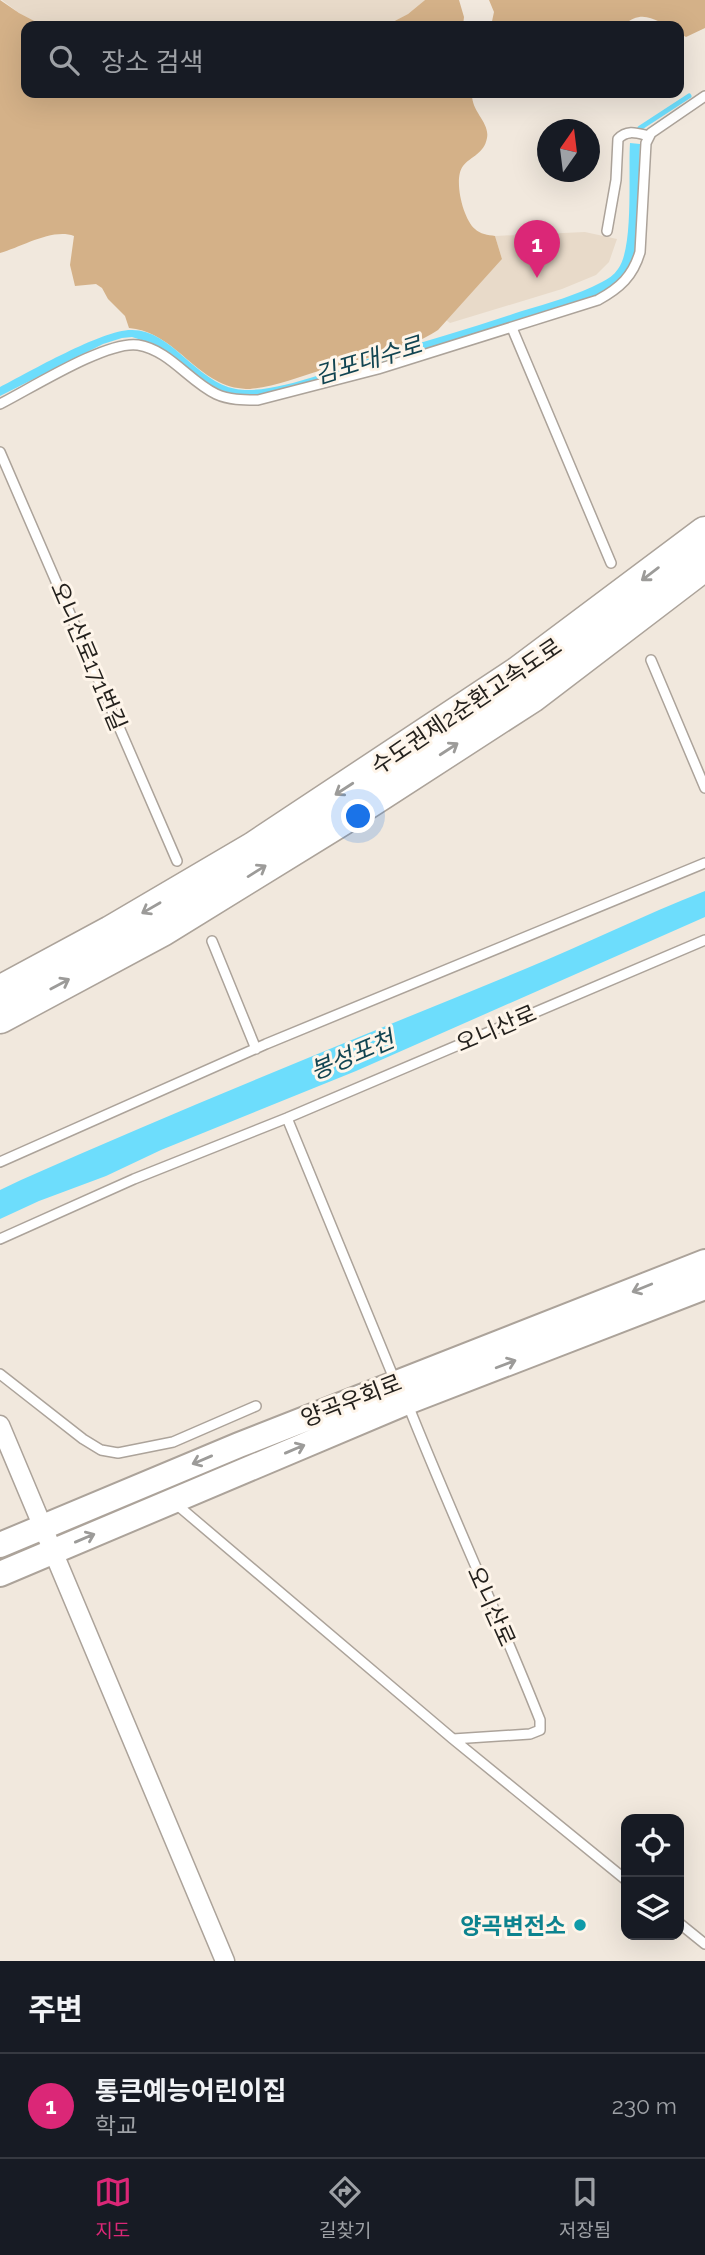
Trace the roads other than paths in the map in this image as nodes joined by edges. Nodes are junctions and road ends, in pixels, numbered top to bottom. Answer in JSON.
{"nodes":[{"id":1,"x":705,"y":96,"type":"edge"},
{"id":2,"x":649,"y":136,"type":"junction"},
{"id":3,"x":607,"y":231,"type":"dead end"},
{"id":4,"x":512,"y":328,"type":"junction"},
{"id":5,"x":0,"y":404,"type":"edge"},
{"id":6,"x":0,"y":452,"type":"edge"},
{"id":7,"x":705,"y":533,"type":"edge"},
{"id":8,"x":611,"y":563,"type":"dead end"},
{"id":9,"x":705,"y":564,"type":"edge"},
{"id":10,"x":651,"y":660,"type":"dead end"},
{"id":11,"x":705,"y":788,"type":"edge"},
{"id":12,"x":177,"y":861,"type":"dead end"},
{"id":13,"x":705,"y":863,"type":"edge"},
{"id":14,"x":212,"y":940,"type":"dead end"},
{"id":15,"x":705,"y":940,"type":"edge"},
{"id":16,"x":0,"y":992,"type":"edge"},
{"id":17,"x":0,"y":1017,"type":"edge"},
{"id":18,"x":256,"y":1049,"type":"junction"},
{"id":19,"x":287,"y":1118,"type":"junction"},
{"id":20,"x":0,"y":1162,"type":"edge"},
{"id":21,"x":0,"y":1238,"type":"edge"},
{"id":22,"x":705,"y":1262,"type":"edge"},
{"id":23,"x":705,"y":1287,"type":"edge"},
{"id":24,"x":0,"y":1374,"type":"edge"},
{"id":25,"x":401,"y":1392,"type":"junction"},
{"id":26,"x":257,"y":1406,"type":"dead end"},
{"id":27,"x":0,"y":1425,"type":"edge"},
{"id":28,"x":172,"y":1500,"type":"junction"},
{"id":29,"x":42,"y":1527,"type":"junction"},
{"id":30,"x":0,"y":1545,"type":"edge"},
{"id":31,"x":53,"y":1552,"type":"junction"},
{"id":32,"x":0,"y":1574,"type":"edge"},
{"id":33,"x":453,"y":1739,"type":"junction"},
{"id":34,"x":622,"y":1877,"type":"edge"},
{"id":35,"x":684,"y":1927,"type":"edge"},
{"id":36,"x":705,"y":1944,"type":"edge"},
{"id":37,"x":225,"y":1961,"type":"edge"}],
"edges":[{"from":1,"to":2,"type":"lane"},
{"from":2,"to":3,"type":"lane"},
{"from":2,"to":4,"type":"lane"},
{"from":4,"to":5,"type":"lane"},
{"from":4,"to":8,"type":"lane"},
{"from":6,"to":12,"type":"lane","name":"오니산로171번길"},
{"from":7,"to":16,"type":"highway","name":"수도권제2순환고속도로","one_way":true},
{"from":17,"to":9,"type":"highway","name":"수도권제2순환고속도로","one_way":true},
{"from":10,"to":11,"type":"lane"},
{"from":13,"to":18,"type":"lane"},
{"from":14,"to":18,"type":"lane"},
{"from":15,"to":19,"type":"lane","name":"오니산로"},
{"from":18,"to":20,"type":"lane"},
{"from":19,"to":21,"type":"lane","name":"오니산로"},
{"from":19,"to":25,"type":"lane","name":"오니산로"},
{"from":22,"to":25,"type":"main road","name":"양곡우회로","one_way":true},
{"from":25,"to":23,"type":"main road","name":"양곡우회로","one_way":true},
{"from":24,"to":26,"type":"lane"},
{"from":28,"to":25,"type":"main road","name":"양곡우회로","one_way":true},
{"from":25,"to":29,"type":"main road","name":"양곡우회로","one_way":true},
{"from":25,"to":33,"type":"lane","name":"오니산로"},
{"from":27,"to":29,"type":"street"},
{"from":31,"to":28,"type":"main road","name":"양곡우회로","one_way":true},
{"from":28,"to":33,"type":"lane"},
{"from":29,"to":30,"type":"main road","name":"양곡우회로"},
{"from":29,"to":31,"type":"street"},
{"from":31,"to":32,"type":"main road","name":"양곡우회로"},
{"from":31,"to":37,"type":"street"},
{"from":33,"to":34,"type":"lane"},
{"from":35,"to":36,"type":"lane"}]}
